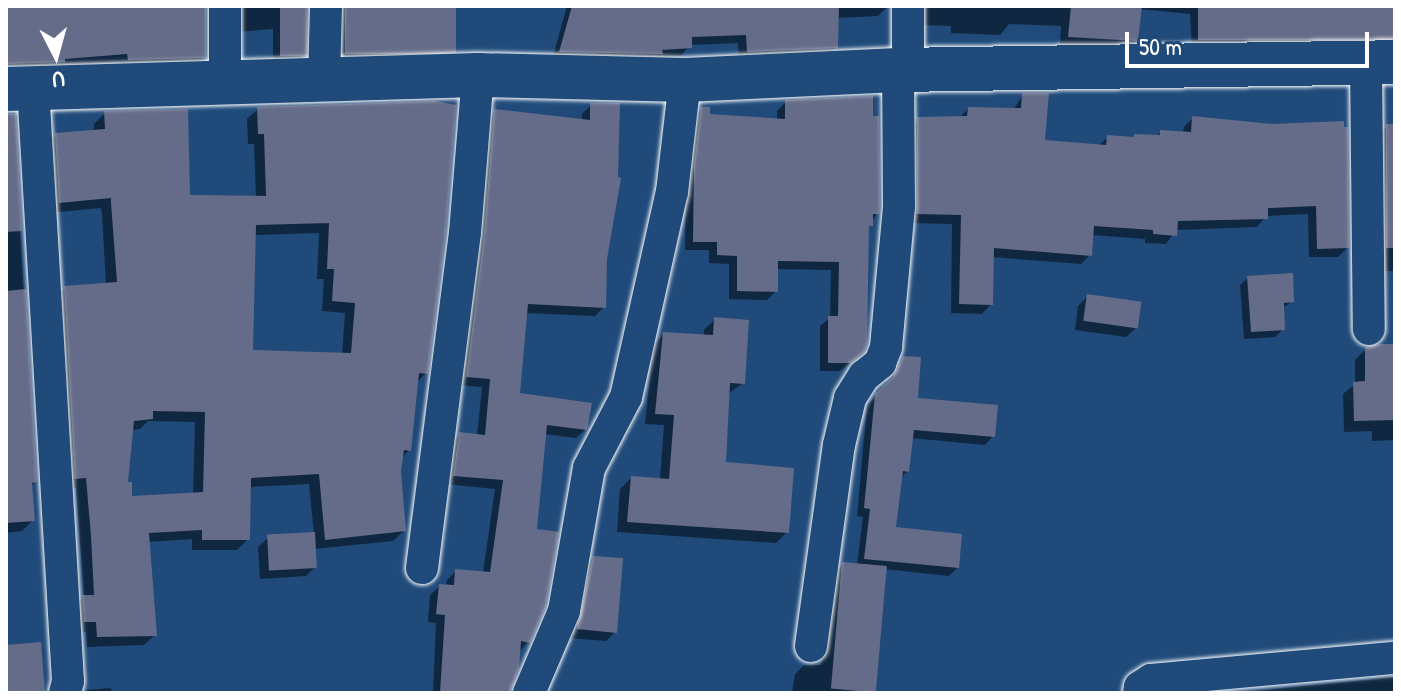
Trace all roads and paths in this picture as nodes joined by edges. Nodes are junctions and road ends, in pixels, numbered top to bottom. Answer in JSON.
{"nodes":[{"id":1,"x":225,"y":6,"type":"edge"},
{"id":2,"x":326,"y":6,"type":"edge"},
{"id":3,"x":908,"y":6,"type":"edge"},
{"id":4,"x":1380,"y":62,"type":"edge"},
{"id":5,"x":903,"y":70,"type":"junction"},
{"id":6,"x":478,"y":75,"type":"junction"},
{"id":7,"x":324,"y":79,"type":"junction"},
{"id":8,"x":685,"y":80,"type":"junction"},
{"id":9,"x":225,"y":82,"type":"junction"},
{"id":10,"x":19,"y":88,"type":"edge"},
{"id":11,"x":1369,"y":329,"type":"dead end"},
{"id":12,"x":422,"y":568,"type":"dead end"},
{"id":13,"x":811,"y":646,"type":"dead end"},
{"id":14,"x":1395,"y":658,"type":"edge"},
{"id":15,"x":65,"y":693,"type":"edge"},
{"id":16,"x":529,"y":693,"type":"edge"},
{"id":17,"x":1139,"y":693,"type":"edge"}],
"edges":[{"from":1,"to":9,"type":"street"},
{"from":2,"to":7,"type":"street"},
{"from":3,"to":5,"type":"street"},
{"from":4,"to":5,"type":"street"},
{"from":4,"to":11,"type":"street"},
{"from":5,"to":8,"type":"street"},
{"from":5,"to":13,"type":"street"},
{"from":6,"to":7,"type":"street"},
{"from":6,"to":8,"type":"street"},
{"from":6,"to":12,"type":"street"},
{"from":7,"to":9,"type":"street"},
{"from":8,"to":16,"type":"street"},
{"from":9,"to":10,"type":"street"},
{"from":10,"to":15,"type":"street"},
{"from":14,"to":17,"type":"street"}]}
